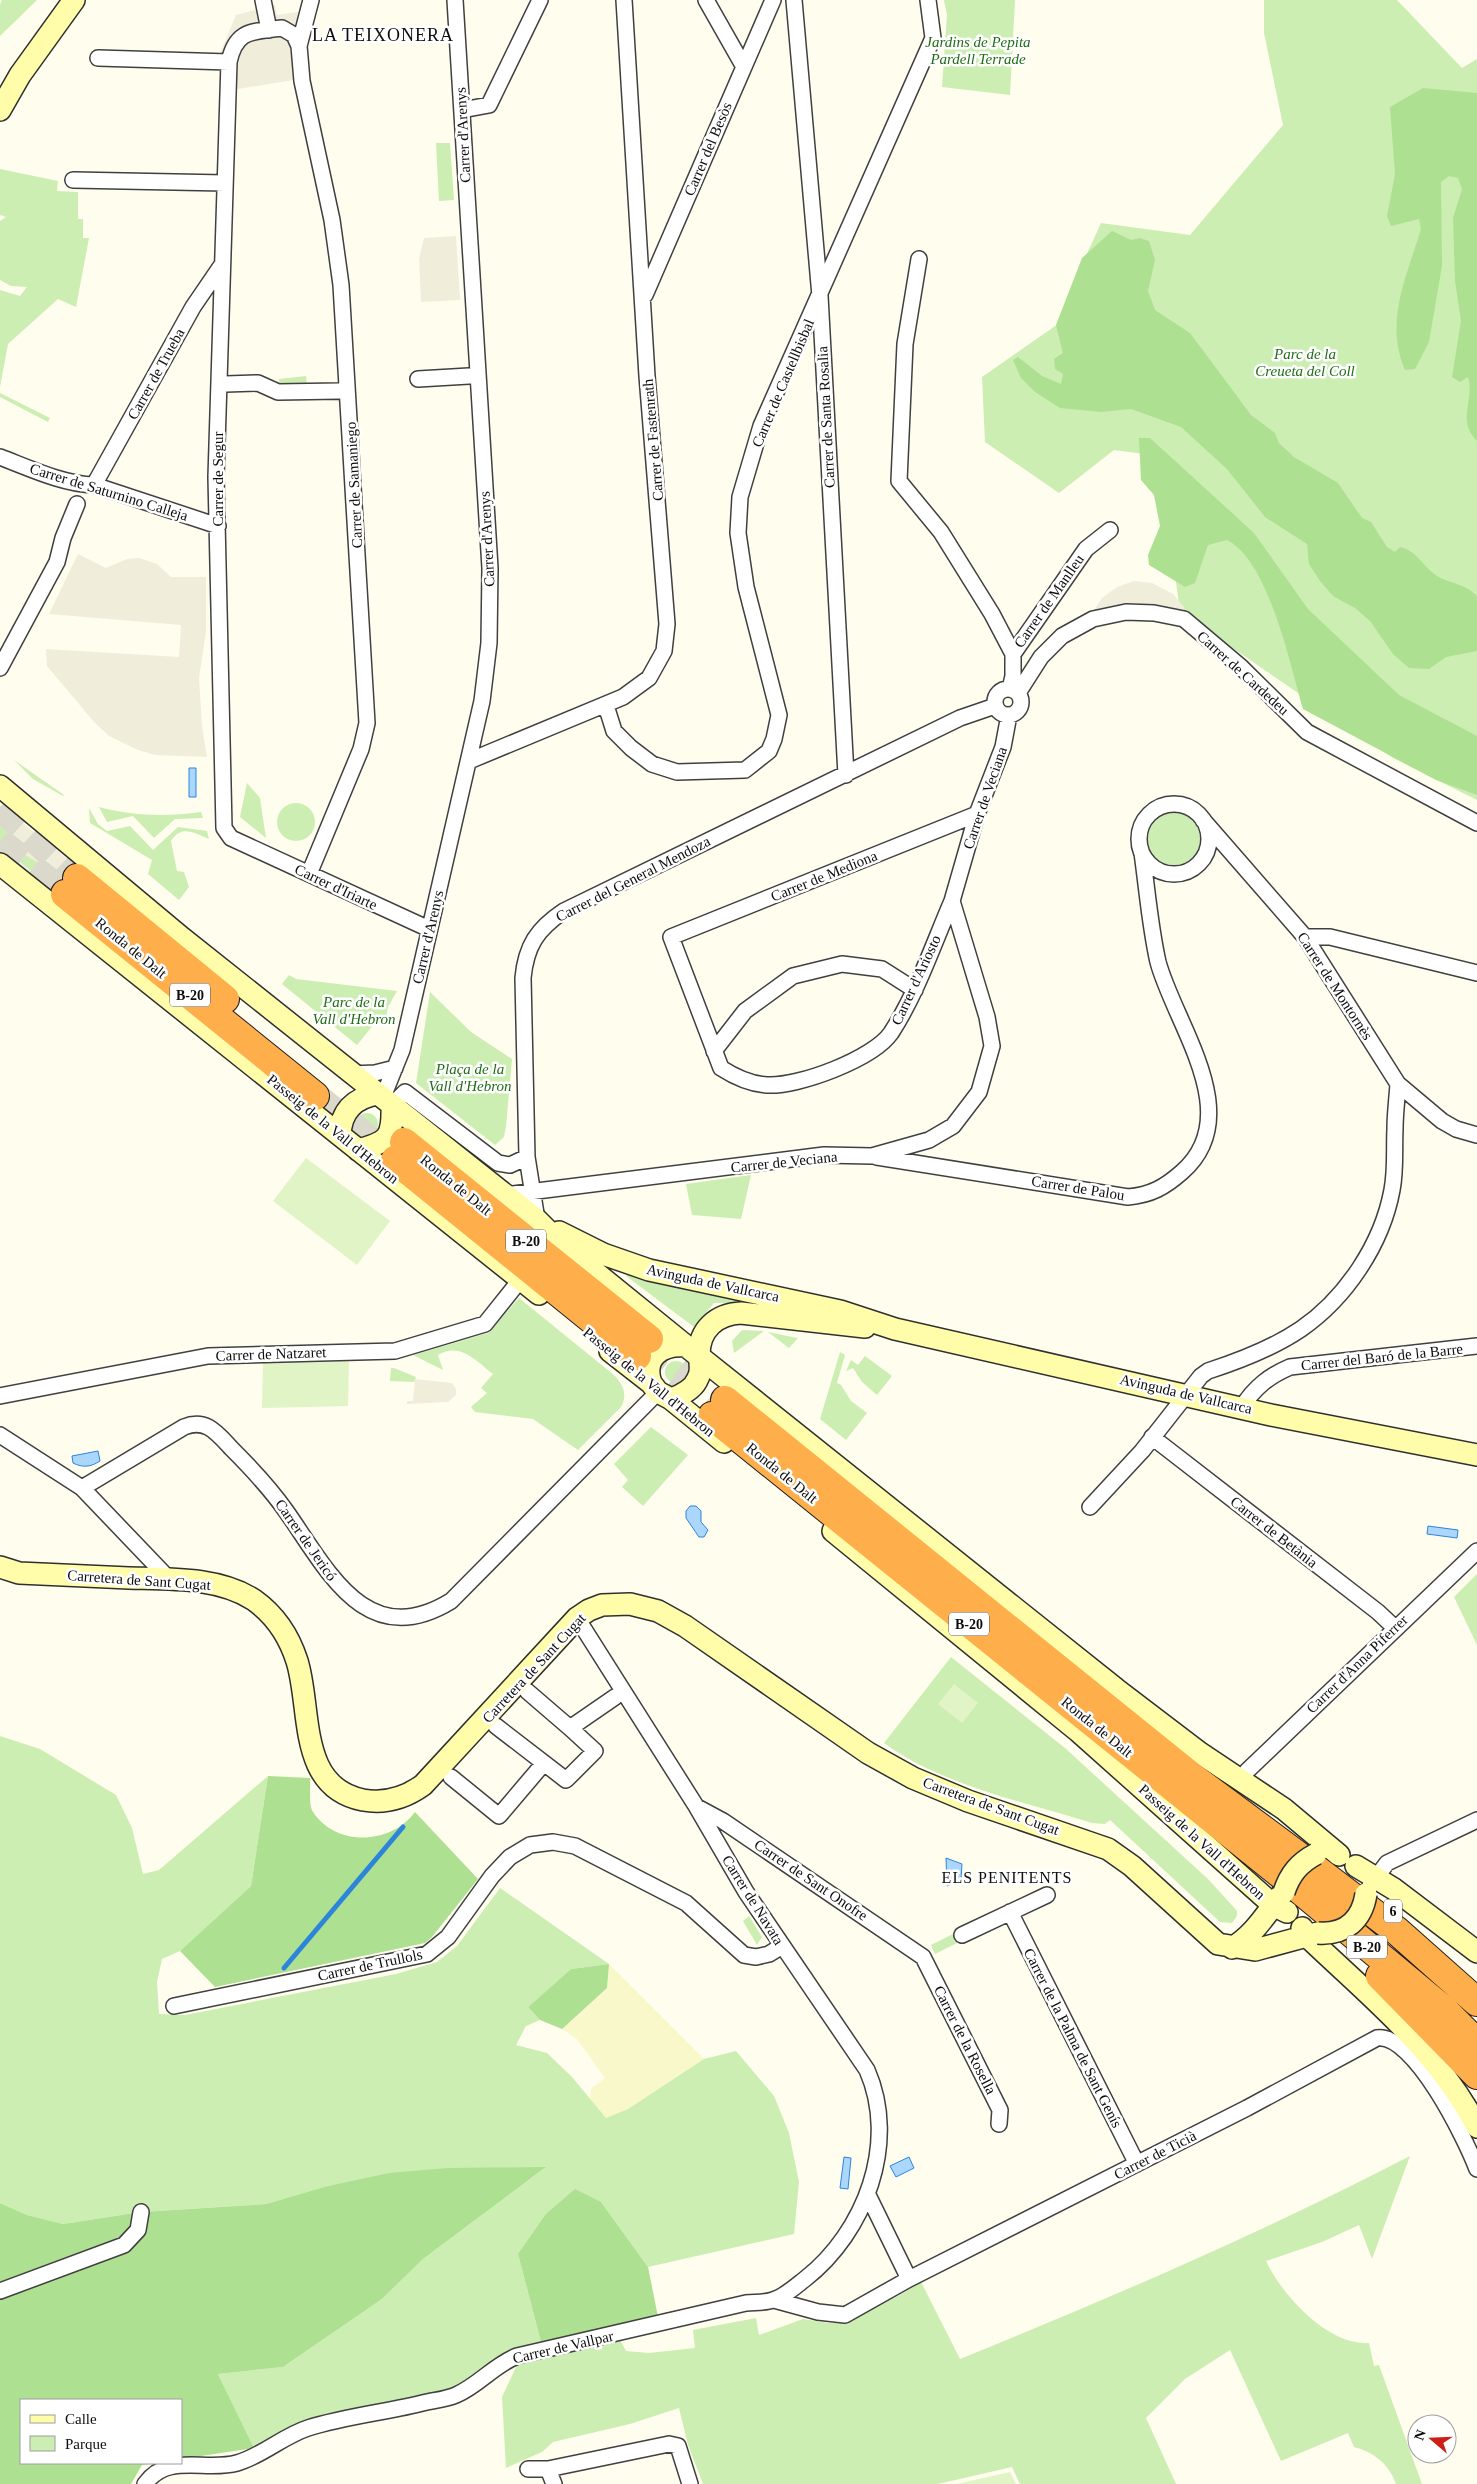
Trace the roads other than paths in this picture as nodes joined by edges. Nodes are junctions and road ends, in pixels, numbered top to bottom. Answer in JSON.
{"nodes":[{"id":1,"x":74,"y":0,"type":"edge"},
{"id":2,"x":311,"y":0,"type":"edge"},
{"id":3,"x":455,"y":0,"type":"edge"},
{"id":4,"x":540,"y":0,"type":"edge"},
{"id":5,"x":624,"y":0,"type":"edge"},
{"id":6,"x":706,"y":0,"type":"edge"},
{"id":7,"x":773,"y":0,"type":"edge"},
{"id":8,"x":794,"y":0,"type":"edge"},
{"id":9,"x":928,"y":0,"type":"edge"},
{"id":10,"x":264,"y":2,"type":"edge"},
{"id":11,"x":305,"y":18,"type":"junction"},
{"id":12,"x":268,"y":26,"type":"junction"},
{"id":13,"x":299,"y":46,"type":"junction"},
{"id":14,"x":98,"y":58,"type":"dead end"},
{"id":15,"x":229,"y":62,"type":"junction"},
{"id":16,"x":744,"y":67,"type":"junction"},
{"id":17,"x":2,"y":102,"type":"edge"},
{"id":18,"x":462,"y":110,"type":"junction"},
{"id":19,"x":73,"y":180,"type":"dead end"},
{"id":20,"x":224,"y":183,"type":"junction"},
{"id":21,"x":919,"y":259,"type":"dead end"},
{"id":22,"x":221,"y":266,"type":"junction"},
{"id":23,"x":820,"y":296,"type":"junction"},
{"id":24,"x":643,"y":298,"type":"junction"},
{"id":25,"x":469,"y":376,"type":"dead end"},
{"id":26,"x":421,"y":382,"type":"dead end"},
{"id":27,"x":226,"y":384,"type":"dead end"},
{"id":28,"x":339,"y":391,"type":"dead end"},
{"id":29,"x":0,"y":457,"type":"edge"},
{"id":30,"x":94,"y":485,"type":"junction"},
{"id":31,"x":77,"y":504,"type":"dead end"},
{"id":32,"x":218,"y":526,"type":"junction"},
{"id":33,"x":1110,"y":530,"type":"dead end"},
{"id":34,"x":1013,"y":654,"type":"junction"},
{"id":35,"x":0,"y":668,"type":"edge"},
{"id":36,"x":1014,"y":691,"type":"junction"},
{"id":37,"x":602,"y":706,"type":"junction"},
{"id":38,"x":996,"y":706,"type":"junction"},
{"id":39,"x":1009,"y":715,"type":"junction"},
{"id":40,"x":469,"y":761,"type":"junction"},
{"id":41,"x":846,"y":775,"type":"junction"},
{"id":42,"x":0,"y":786,"type":"edge"},
{"id":43,"x":977,"y":814,"type":"junction"},
{"id":44,"x":1203,"y":820,"type":"junction"},
{"id":45,"x":1477,"y":823,"type":"edge"},
{"id":46,"x":244,"y":844,"type":"joint"},
{"id":47,"x":1142,"y":853,"type":"junction"},
{"id":48,"x":0,"y":864,"type":"edge"},
{"id":49,"x":309,"y":874,"type":"junction"},
{"id":50,"x":71,"y":886,"type":"tunnel mouth"},
{"id":51,"x":952,"y":902,"type":"junction"},
{"id":52,"x":429,"y":929,"type":"junction"},
{"id":53,"x":671,"y":937,"type":"joint"},
{"id":54,"x":1305,"y":937,"type":"junction"},
{"id":55,"x":1477,"y":973,"type":"edge"},
{"id":56,"x":915,"y":990,"type":"junction"},
{"id":57,"x":714,"y":1051,"type":"junction"},
{"id":58,"x":395,"y":1068,"type":"junction"},
{"id":59,"x":352,"y":1074,"type":"junction"},
{"id":60,"x":1398,"y":1084,"type":"junction"},
{"id":61,"x":320,"y":1089,"type":"tunnel mouth"},
{"id":62,"x":389,"y":1097,"type":"junction"},
{"id":63,"x":340,"y":1135,"type":"junction"},
{"id":64,"x":1477,"y":1135,"type":"edge"},
{"id":65,"x":358,"y":1150,"type":"junction"},
{"id":66,"x":399,"y":1151,"type":"tunnel mouth"},
{"id":67,"x":872,"y":1156,"type":"junction"},
{"id":68,"x":527,"y":1157,"type":"junction"},
{"id":69,"x":532,"y":1192,"type":"junction"},
{"id":70,"x":505,"y":1195,"type":"junction"},
{"id":71,"x":537,"y":1220,"type":"junction"},
{"id":72,"x":520,"y":1279,"type":"junction"},
{"id":73,"x":896,"y":1329,"type":"junction"},
{"id":74,"x":1477,"y":1346,"type":"edge"},
{"id":75,"x":643,"y":1348,"type":"tunnel mouth"},
{"id":76,"x":692,"y":1351,"type":"junction"},
{"id":77,"x":660,"y":1392,"type":"junction"},
{"id":78,"x":1187,"y":1394,"type":"junction"},
{"id":79,"x":0,"y":1396,"type":"edge"},
{"id":80,"x":1242,"y":1407,"type":"junction"},
{"id":81,"x":0,"y":1435,"type":"edge"},
{"id":82,"x":1152,"y":1437,"type":"junction"},
{"id":83,"x":1477,"y":1455,"type":"edge"},
{"id":84,"x":82,"y":1488,"type":"junction"},
{"id":85,"x":1090,"y":1507,"type":"dead end"},
{"id":86,"x":1477,"y":1551,"type":"edge"},
{"id":87,"x":6,"y":1572,"type":"edge"},
{"id":88,"x":169,"y":1580,"type":"junction"},
{"id":89,"x":578,"y":1618,"type":"junction"},
{"id":90,"x":1394,"y":1628,"type":"junction"},
{"id":91,"x":527,"y":1691,"type":"dead end"},
{"id":92,"x":615,"y":1697,"type":"dead end"},
{"id":93,"x":496,"y":1726,"type":"dead end"},
{"id":94,"x":570,"y":1728,"type":"junction"},
{"id":95,"x":544,"y":1763,"type":"junction"},
{"id":96,"x":452,"y":1777,"type":"dead end"},
{"id":97,"x":1242,"y":1782,"type":"junction"},
{"id":98,"x":696,"y":1806,"type":"junction"},
{"id":99,"x":1477,"y":1820,"type":"edge"},
{"id":100,"x":1308,"y":1855,"type":"junction"},
{"id":101,"x":1348,"y":1860,"type":"junction"},
{"id":102,"x":1369,"y":1886,"type":"junction"},
{"id":103,"x":1047,"y":1894,"type":"dead end"},
{"id":104,"x":1010,"y":1912,"type":"junction"},
{"id":105,"x":1296,"y":1914,"type":"junction"},
{"id":106,"x":962,"y":1935,"type":"dead end"},
{"id":107,"x":782,"y":1946,"type":"junction"},
{"id":108,"x":1232,"y":1948,"type":"junction"},
{"id":109,"x":1477,"y":1952,"type":"edge"},
{"id":110,"x":923,"y":1957,"type":"joint"},
{"id":111,"x":1477,"y":1977,"type":"edge"},
{"id":112,"x":1477,"y":2002,"type":"edge"},
{"id":113,"x":174,"y":2006,"type":"dead end"},
{"id":114,"x":1477,"y":2043,"type":"edge"},
{"id":115,"x":1477,"y":2075,"type":"edge"},
{"id":116,"x":999,"y":2124,"type":"dead end"},
{"id":117,"x":1477,"y":2127,"type":"edge"},
{"id":118,"x":1137,"y":2164,"type":"junction"},
{"id":119,"x":1477,"y":2169,"type":"edge"},
{"id":120,"x":868,"y":2194,"type":"junction"},
{"id":121,"x":141,"y":2212,"type":"dead end"},
{"id":122,"x":909,"y":2279,"type":"junction"},
{"id":123,"x":0,"y":2291,"type":"edge"},
{"id":124,"x":774,"y":2300,"type":"junction"},
{"id":125,"x":548,"y":2468,"type":"junction"},
{"id":126,"x":528,"y":2469,"type":"dead end"},
{"id":127,"x":146,"y":2484,"type":"edge"},
{"id":128,"x":554,"y":2484,"type":"edge"},
{"id":129,"x":690,"y":2484,"type":"edge"}],
"edges":[{"from":1,"to":17,"type":"street"},
{"from":2,"to":11,"type":"street","name":"Carrer de Samaniego"},
{"from":3,"to":18,"type":"street","name":"Carrer d'Arenys"},
{"from":4,"to":18,"type":"street"},
{"from":5,"to":24,"type":"street","name":"Carrer de Fastenrath"},
{"from":6,"to":16,"type":"street"},
{"from":7,"to":16,"type":"street","name":"Carrer del Besòs"},
{"from":8,"to":23,"type":"street","name":"Carrer de Santa Rosalia"},
{"from":9,"to":23,"type":"street","name":"Carrer de Castellbisbal"},
{"from":10,"to":12,"type":"street"},
{"from":11,"to":12,"type":"street"},
{"from":11,"to":13,"type":"street","name":"Carrer de Samaniego"},
{"from":12,"to":13,"type":"street"},
{"from":12,"to":15,"type":"street","name":"Carrer de Segur"},
{"from":13,"to":49,"type":"street","name":"Carrer de Samaniego"},
{"from":14,"to":15,"type":"street"},
{"from":15,"to":20,"type":"street","name":"Carrer de Segur"},
{"from":16,"to":24,"type":"street","name":"Carrer del Besòs"},
{"from":18,"to":40,"type":"street","name":"Carrer d'Arenys"},
{"from":19,"to":20,"type":"street"},
{"from":20,"to":22,"type":"street","name":"Carrer de Segur"},
{"from":21,"to":34,"type":"street"},
{"from":22,"to":30,"type":"street","name":"Carrer de Trueba"},
{"from":22,"to":32,"type":"street","name":"Carrer de Segur"},
{"from":23,"to":37,"type":"street","name":"Carrer de Castellbisbal"},
{"from":23,"to":41,"type":"street","name":"Carrer de Santa Rosalia"},
{"from":24,"to":37,"type":"street","name":"Carrer de Fastenrath"},
{"from":25,"to":26,"type":"street"},
{"from":27,"to":28,"type":"street"},
{"from":29,"to":30,"type":"street","name":"Carrer de Saturnino Calleja"},
{"from":30,"to":32,"type":"street","name":"Carrer de Saturnino Calleja"},
{"from":31,"to":35,"type":"street"},
{"from":32,"to":46,"type":"street","name":"Carrer de Segur"},
{"from":33,"to":34,"type":"street","name":"Carrer de Manlleu"},
{"from":34,"to":36,"type":"street"},
{"from":36,"to":38,"type":"street"},
{"from":36,"to":39,"type":"street"},
{"from":36,"to":45,"type":"street","name":"Carrer de Cardedeu"},
{"from":37,"to":40,"type":"street","name":"Carrer de Fastenrath"},
{"from":38,"to":39,"type":"street"},
{"from":38,"to":41,"type":"street","name":"Carrer del General Mendoza"},
{"from":39,"to":43,"type":"street","name":"Carrer de Veciana"},
{"from":40,"to":52,"type":"street","name":"Carrer d'Arenys"},
{"from":41,"to":68,"type":"street","name":"Carrer del General Mendoza"},
{"from":42,"to":59,"type":"street"},
{"from":43,"to":51,"type":"street","name":"Carrer de Veciana"},
{"from":43,"to":53,"type":"street","name":"Carrer de Mediona"},
{"from":44,"to":47,"type":"street"},
{"from":44,"to":47,"type":"street"},
{"from":44,"to":54,"type":"street","name":"Carrer de Montornès"},
{"from":46,"to":49,"type":"street","name":"Carrer d'Iriarte"},
{"from":47,"to":67,"type":"street","name":"Carrer de Palou"},
{"from":48,"to":63,"type":"street","name":"Passeig de la Vall d'Hebron"},
{"from":49,"to":52,"type":"street","name":"Carrer d'Iriarte"},
{"from":50,"to":61,"type":"highway","name":"Ronda de Dalt","number":"B-20"},
{"from":51,"to":56,"type":"street","name":"Carrer d'Ariosto"},
{"from":51,"to":67,"type":"street","name":"Carrer de Veciana"},
{"from":52,"to":58,"type":"street","name":"Carrer d'Arenys"},
{"from":53,"to":57,"type":"street","name":"Carrer d'Ariosto"},
{"from":54,"to":55,"type":"street"},
{"from":54,"to":60,"type":"street","name":"Carrer de Montornès"},
{"from":56,"to":57,"type":"street"},
{"from":56,"to":57,"type":"street","name":"Carrer d'Ariosto"},
{"from":58,"to":59,"type":"street"},
{"from":58,"to":62,"type":"street","name":"Carrer d'Arenys"},
{"from":58,"to":62,"type":"street"},
{"from":59,"to":62,"type":"street"},
{"from":60,"to":64,"type":"street","name":"Carrer de Montornès"},
{"from":60,"to":78,"type":"street"},
{"from":62,"to":63,"type":"street"},
{"from":62,"to":65,"type":"street"},
{"from":62,"to":68,"type":"street"},
{"from":62,"to":70,"type":"street"},
{"from":63,"to":65,"type":"street","name":"Passeig de la Vall d'Hebron"},
{"from":65,"to":72,"type":"street","name":"Passeig de la Vall d'Hebron"},
{"from":66,"to":75,"type":"highway","name":"Ronda de Dalt","number":"B-20"},
{"from":67,"to":69,"type":"street","name":"Carrer de Veciana"},
{"from":68,"to":69,"type":"street","name":"Carrer del General Mendoza"},
{"from":69,"to":70,"type":"street","name":"Carrer de Veciana"},
{"from":69,"to":71,"type":"street","name":"Carrer del General Mendoza"},
{"from":70,"to":71,"type":"street"},
{"from":71,"to":73,"type":"street","name":"Avinguda de Vallcarca"},
{"from":71,"to":76,"type":"street"},
{"from":72,"to":77,"type":"street","name":"Passeig de la Vall d'Hebron"},
{"from":72,"to":79,"type":"street","name":"Carrer de Natzaret"},
{"from":73,"to":76,"type":"street","name":"Avinguda de Vallcarca"},
{"from":73,"to":78,"type":"street","name":"Avinguda de Vallcarca"},
{"from":74,"to":80,"type":"street","name":"Carrer del Baró de la Barre"},
{"from":76,"to":77,"type":"street"},
{"from":76,"to":77,"type":"street"},
{"from":76,"to":97,"type":"street"},
{"from":77,"to":84,"type":"street","name":"Carrer de Jericó"},
{"from":77,"to":105,"type":"street","name":"Passeig de la Vall d'Hebron"},
{"from":78,"to":80,"type":"street","name":"Avinguda de Vallcarca"},
{"from":78,"to":82,"type":"street"},
{"from":80,"to":83,"type":"street","name":"Avinguda de Vallcarca"},
{"from":81,"to":84,"type":"street"},
{"from":82,"to":85,"type":"street"},
{"from":82,"to":90,"type":"street","name":"Carrer de Betània"},
{"from":84,"to":88,"type":"street"},
{"from":86,"to":90,"type":"street","name":"Carrer d'Anna Piferrer"},
{"from":87,"to":88,"type":"street","name":"Carretera de Sant Cugat"},
{"from":88,"to":89,"type":"street","name":"Carretera de Sant Cugat"},
{"from":89,"to":98,"type":"street","name":"Carrer de Navata"},
{"from":89,"to":108,"type":"street","name":"Carretera de Sant Cugat"},
{"from":90,"to":97,"type":"street","name":"Carrer d'Anna Piferrer"},
{"from":91,"to":94,"type":"street"},
{"from":92,"to":94,"type":"street"},
{"from":93,"to":95,"type":"street"},
{"from":94,"to":95,"type":"street"},
{"from":95,"to":96,"type":"street"},
{"from":97,"to":101,"type":"street"},
{"from":98,"to":107,"type":"street","name":"Carrer de Navata"},
{"from":98,"to":110,"type":"street","name":"Carrer de Sant Onofre"},
{"from":99,"to":102,"type":"street"},
{"from":100,"to":101,"type":"street"},
{"from":100,"to":105,"type":"street","bridge":true},
{"from":100,"to":105,"type":"highway","name":"Ronda de Dalt","number":"B-20"},
{"from":100,"to":111,"type":"highway","number":"6"},
{"from":100,"to":112,"type":"highway","name":"Ronda de Dalt","number":"B-20"},
{"from":101,"to":102,"type":"street"},
{"from":102,"to":105,"type":"street","bridge":true},
{"from":102,"to":109,"type":"street"},
{"from":103,"to":104,"type":"street"},
{"from":104,"to":106,"type":"street"},
{"from":104,"to":118,"type":"street","name":"Carrer de la Palma de Sant Genís"},
{"from":105,"to":108,"type":"street"},
{"from":105,"to":108,"type":"street","name":"Carretera de Sant Cugat"},
{"from":105,"to":114,"type":"highway","name":"Ronda de Dalt","number":"B-20"},
{"from":105,"to":115,"type":"highway"},
{"from":105,"to":117,"type":"street","name":"Passeig de la Vall d'Hebron"},
{"from":107,"to":113,"type":"street","name":"Carrer de Trullols"},
{"from":107,"to":120,"type":"street","name":"Carrer de Navata"},
{"from":110,"to":116,"type":"street","name":"Carrer de la Rosella"},
{"from":118,"to":119,"type":"street","name":"Carrer de Ticià"},
{"from":118,"to":122,"type":"street","name":"Carrer de Ticià"},
{"from":120,"to":122,"type":"street"},
{"from":120,"to":124,"type":"street","name":"Carrer de Vallpar"},
{"from":121,"to":123,"type":"street"},
{"from":122,"to":124,"type":"street","name":"Carrer de Ticià"},
{"from":124,"to":127,"type":"street","name":"Carrer de Vallpar"},
{"from":125,"to":126,"type":"street"},
{"from":125,"to":128,"type":"street"},
{"from":125,"to":129,"type":"street"}]}
